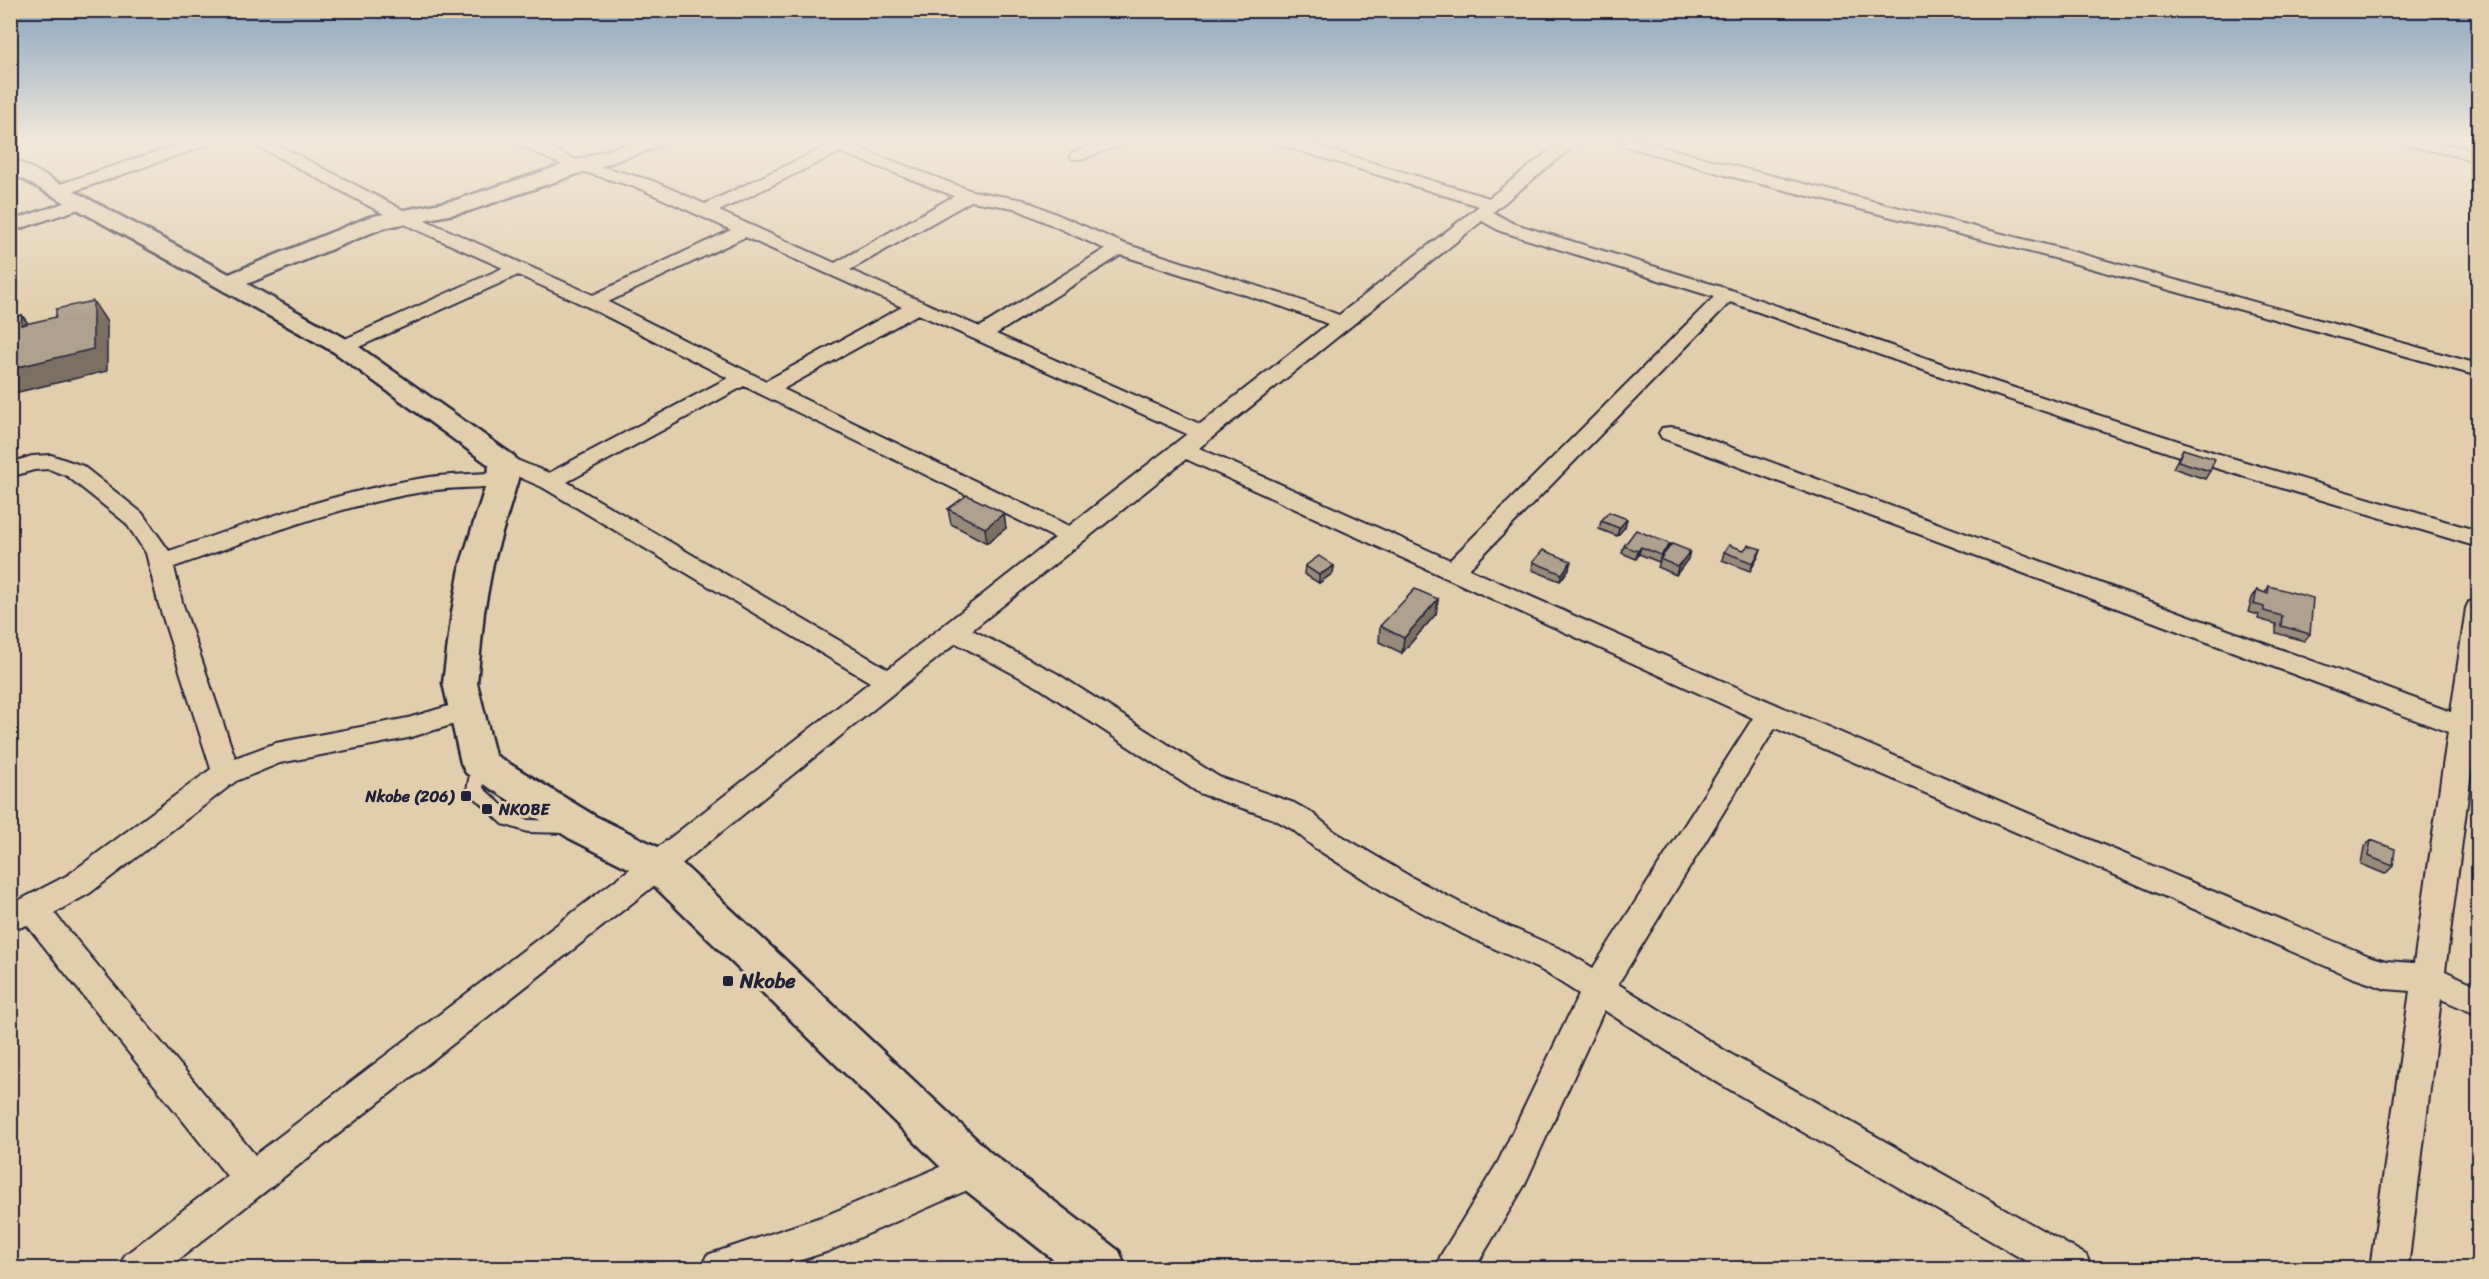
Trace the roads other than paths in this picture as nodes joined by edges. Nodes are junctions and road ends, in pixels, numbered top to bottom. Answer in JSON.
{"nodes":[{"id":1,"x":61,"y":201,"type":"edge"},
{"id":2,"x":75,"y":201,"type":"edge"},
{"id":3,"x":372,"y":201,"type":"edge"},
{"id":4,"x":476,"y":201,"type":"edge"},
{"id":5,"x":682,"y":201,"type":"edge"},
{"id":6,"x":725,"y":201,"type":"edge"},
{"id":7,"x":958,"y":201,"type":"edge"},
{"id":8,"x":1000,"y":201,"type":"edge"},
{"id":9,"x":1465,"y":201,"type":"edge"},
{"id":10,"x":1496,"y":201,"type":"edge"},
{"id":11,"x":1849,"y":201,"type":"edge"},
{"id":12,"x":1487,"y":208,"type":"junction"},
{"id":13,"x":704,"y":211,"type":"junction"},
{"id":14,"x":401,"y":216,"type":"junction"},
{"id":15,"x":10,"y":227,"type":"edge"},
{"id":16,"x":1506,"y":227,"type":"junction"},
{"id":17,"x":1462,"y":228,"type":"junction"},
{"id":18,"x":745,"y":230,"type":"junction"},
{"id":19,"x":1119,"y":248,"type":"junction"},
{"id":20,"x":517,"y":269,"type":"junction"},
{"id":21,"x":837,"y":270,"type":"junction"},
{"id":22,"x":229,"y":283,"type":"junction"},
{"id":23,"x":1727,"y":295,"type":"junction"},
{"id":24,"x":593,"y":302,"type":"junction"},
{"id":25,"x":918,"y":306,"type":"junction"},
{"id":26,"x":1342,"y":323,"type":"junction"},
{"id":27,"x":983,"y":334,"type":"junction"},
{"id":28,"x":343,"y":347,"type":"junction"},
{"id":29,"x":2478,"y":370,"type":"edge"},
{"id":30,"x":744,"y":378,"type":"junction"},
{"id":31,"x":767,"y":389,"type":"junction"},
{"id":32,"x":1670,"y":433,"type":"dead end"},
{"id":33,"x":1193,"y":441,"type":"junction"},
{"id":34,"x":10,"y":470,"type":"edge"},
{"id":35,"x":504,"y":471,"type":"junction"},
{"id":36,"x":550,"y":482,"type":"junction"},
{"id":37,"x":1072,"y":537,"type":"junction"},
{"id":38,"x":2478,"y":539,"type":"edge"},
{"id":39,"x":160,"y":563,"type":"junction"},
{"id":40,"x":1453,"y":571,"type":"junction"},
{"id":41,"x":2478,"y":608,"type":"edge"},
{"id":42,"x":954,"y":630,"type":"junction"},
{"id":43,"x":890,"y":682,"type":"junction"},
{"id":44,"x":468,"y":710,"type":"junction"},
{"id":45,"x":1769,"y":714,"type":"junction"},
{"id":46,"x":2463,"y":727,"type":"junction"},
{"id":47,"x":226,"y":773,"type":"junction"},
{"id":48,"x":658,"y":865,"type":"junction"},
{"id":49,"x":22,"y":914,"type":"edge"},
{"id":50,"x":2428,"y":978,"type":"junction"},
{"id":51,"x":1598,"y":988,"type":"junction"},
{"id":52,"x":2478,"y":1001,"type":"edge"},
{"id":53,"x":975,"y":1169,"type":"junction"},
{"id":54,"x":252,"y":1179,"type":"junction"},
{"id":55,"x":138,"y":1269,"type":"edge"},
{"id":56,"x":720,"y":1269,"type":"edge"},
{"id":57,"x":1102,"y":1269,"type":"edge"},
{"id":58,"x":1454,"y":1269,"type":"edge"},
{"id":59,"x":2073,"y":1269,"type":"edge"},
{"id":60,"x":2389,"y":1269,"type":"edge"}],
"edges":[{"from":1,"to":15,"type":"street"},
{"from":2,"to":22,"type":"street"},
{"from":3,"to":14,"type":"street"},
{"from":4,"to":14,"type":"street"},
{"from":5,"to":13,"type":"street"},
{"from":6,"to":13,"type":"street"},
{"from":7,"to":21,"type":"street"},
{"from":8,"to":19,"type":"street"},
{"from":9,"to":12,"type":"street"},
{"from":10,"to":12,"type":"street"},
{"from":11,"to":29,"type":"street"},
{"from":12,"to":16,"type":"street"},
{"from":12,"to":17,"type":"street"},
{"from":13,"to":18,"type":"street"},
{"from":14,"to":20,"type":"street"},
{"from":14,"to":22,"type":"street"},
{"from":16,"to":17,"type":"street"},
{"from":16,"to":23,"type":"street"},
{"from":17,"to":26,"type":"street"},
{"from":18,"to":21,"type":"street"},
{"from":18,"to":24,"type":"street"},
{"from":19,"to":26,"type":"street"},
{"from":19,"to":27,"type":"street"},
{"from":20,"to":24,"type":"street"},
{"from":20,"to":28,"type":"street"},
{"from":21,"to":25,"type":"street"},
{"from":22,"to":28,"type":"street"},
{"from":23,"to":38,"type":"street"},
{"from":23,"to":40,"type":"street"},
{"from":24,"to":30,"type":"street"},
{"from":25,"to":27,"type":"street"},
{"from":25,"to":31,"type":"street"},
{"from":26,"to":33,"type":"street"},
{"from":27,"to":33,"type":"street"},
{"from":28,"to":35,"type":"street"},
{"from":30,"to":31,"type":"street"},
{"from":30,"to":36,"type":"street"},
{"from":31,"to":37,"type":"street"},
{"from":32,"to":46,"type":"street"},
{"from":33,"to":37,"type":"street"},
{"from":33,"to":40,"type":"street"},
{"from":34,"to":39,"type":"street"},
{"from":35,"to":36,"type":"street"},
{"from":35,"to":39,"type":"street"},
{"from":35,"to":44,"type":"street"},
{"from":36,"to":43,"type":"street"},
{"from":37,"to":42,"type":"street"},
{"from":39,"to":47,"type":"street"},
{"from":40,"to":45,"type":"street"},
{"from":41,"to":46,"type":"street"},
{"from":42,"to":43,"type":"street"},
{"from":42,"to":51,"type":"street"},
{"from":43,"to":48,"type":"street"},
{"from":44,"to":47,"type":"street"},
{"from":44,"to":48,"type":"street"},
{"from":45,"to":50,"type":"street"},
{"from":45,"to":51,"type":"street"},
{"from":46,"to":50,"type":"street"},
{"from":47,"to":49,"type":"street"},
{"from":48,"to":53,"type":"street"},
{"from":48,"to":54,"type":"street"},
{"from":49,"to":54,"type":"street"},
{"from":50,"to":52,"type":"street"},
{"from":50,"to":60,"type":"street"},
{"from":51,"to":58,"type":"street"},
{"from":51,"to":59,"type":"street"},
{"from":53,"to":56,"type":"street"},
{"from":53,"to":57,"type":"street"},
{"from":54,"to":55,"type":"street"}]}
